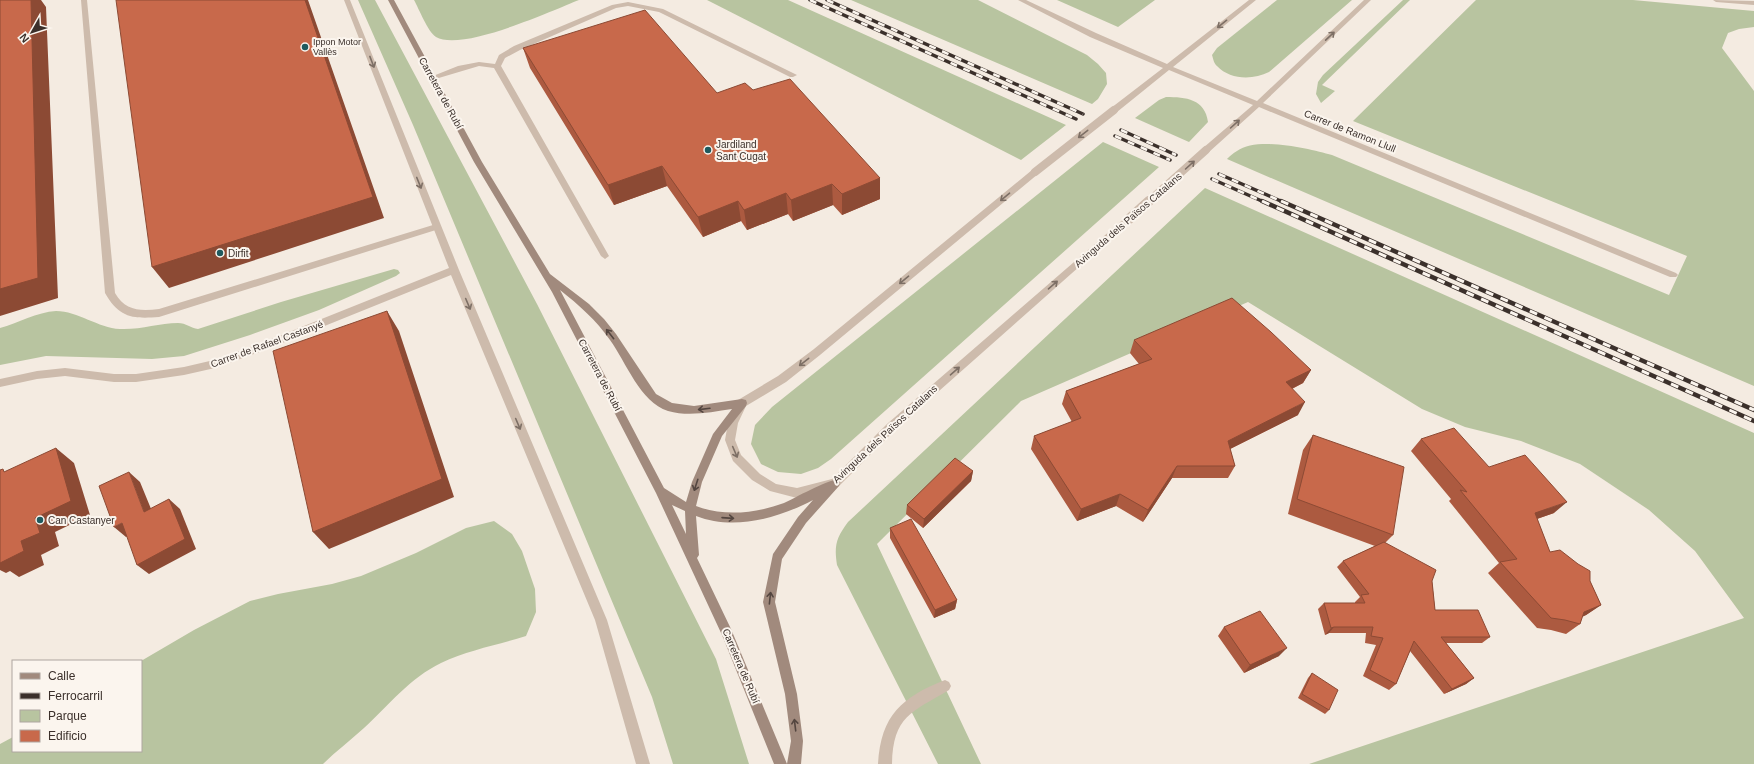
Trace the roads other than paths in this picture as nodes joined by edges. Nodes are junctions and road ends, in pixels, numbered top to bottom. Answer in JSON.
{"nodes":[{"id":1,"x":84,"y":0,"type":"edge"},
{"id":2,"x":347,"y":0,"type":"edge"},
{"id":3,"x":391,"y":0,"type":"edge"},
{"id":4,"x":1021,"y":0,"type":"edge"},
{"id":5,"x":1253,"y":0,"type":"edge"},
{"id":6,"x":1368,"y":0,"type":"edge"},
{"id":7,"x":1716,"y":0,"type":"edge"},
{"id":8,"x":1754,"y":3,"type":"edge"},
{"id":9,"x":497,"y":66,"type":"junction"},
{"id":10,"x":1168,"y":67,"type":"junction"},
{"id":11,"x":793,"y":75,"type":"dead end"},
{"id":12,"x":432,"y":78,"type":"junction"},
{"id":13,"x":1258,"y":104,"type":"junction"},
{"id":14,"x":436,"y":227,"type":"junction"},
{"id":15,"x":605,"y":256,"type":"dead end"},
{"id":16,"x":454,"y":270,"type":"junction"},
{"id":17,"x":545,"y":273,"type":"junction"},
{"id":18,"x":1673,"y":276,"type":"dead end"},
{"id":19,"x":0,"y":382,"type":"edge"},
{"id":20,"x":742,"y":403,"type":"junction"},
{"id":21,"x":835,"y":483,"type":"junction"},
{"id":22,"x":660,"y":491,"type":"junction"},
{"id":23,"x":690,"y":510,"type":"junction"},
{"id":24,"x":693,"y":561,"type":"junction"},
{"id":25,"x":944,"y":686,"type":"dead end"},
{"id":26,"x":643,"y":764,"type":"edge"},
{"id":27,"x":781,"y":764,"type":"edge"},
{"id":28,"x":794,"y":764,"type":"edge"},
{"id":29,"x":885,"y":764,"type":"edge"}],
"edges":[{"from":1,"to":14,"type":"street"},
{"from":2,"to":14,"type":"street","one_way":true},
{"from":3,"to":12,"type":"main road","name":"Carretera de Rubí"},
{"from":4,"to":10,"type":"street","name":"Carrer de Ramon Llull"},
{"from":5,"to":10,"type":"street","one_way":true},
{"from":13,"to":6,"type":"street","name":"Avinguda dels Països Catalans","one_way":true},
{"from":7,"to":8,"type":"street"},
{"from":9,"to":11,"type":"street"},
{"from":9,"to":12,"type":"street"},
{"from":9,"to":15,"type":"street"},
{"from":10,"to":13,"type":"street","name":"Carrer de Ramon Llull"},
{"from":10,"to":20,"type":"street","one_way":true,"bridge":true},
{"from":12,"to":17,"type":"main road","name":"Carretera de Rubí"},
{"from":13,"to":18,"type":"street","name":"Carrer de Ramon Llull"},
{"from":21,"to":13,"type":"street","name":"Avinguda dels Països Catalans","one_way":true,"bridge":true},
{"from":14,"to":16,"type":"street"},
{"from":16,"to":19,"type":"street","name":"Carrer de Rafael Castanyé"},
{"from":16,"to":26,"type":"street","one_way":true},
{"from":20,"to":17,"type":"main road","one_way":true},
{"from":17,"to":22,"type":"main road","name":"Carretera de Rubí"},
{"from":20,"to":21,"type":"street","name":"Avinguda dels Països Catalans","one_way":true},
{"from":20,"to":23,"type":"main road","one_way":true},
{"from":23,"to":21,"type":"main road","one_way":true},
{"from":28,"to":21,"type":"main road","one_way":true},
{"from":22,"to":23,"type":"main road"},
{"from":22,"to":24,"type":"main road","name":"Carretera de Rubí"},
{"from":23,"to":24,"type":"main road"},
{"from":24,"to":27,"type":"main road","name":"Carretera de Rubí"},
{"from":25,"to":29,"type":"street"}]}
